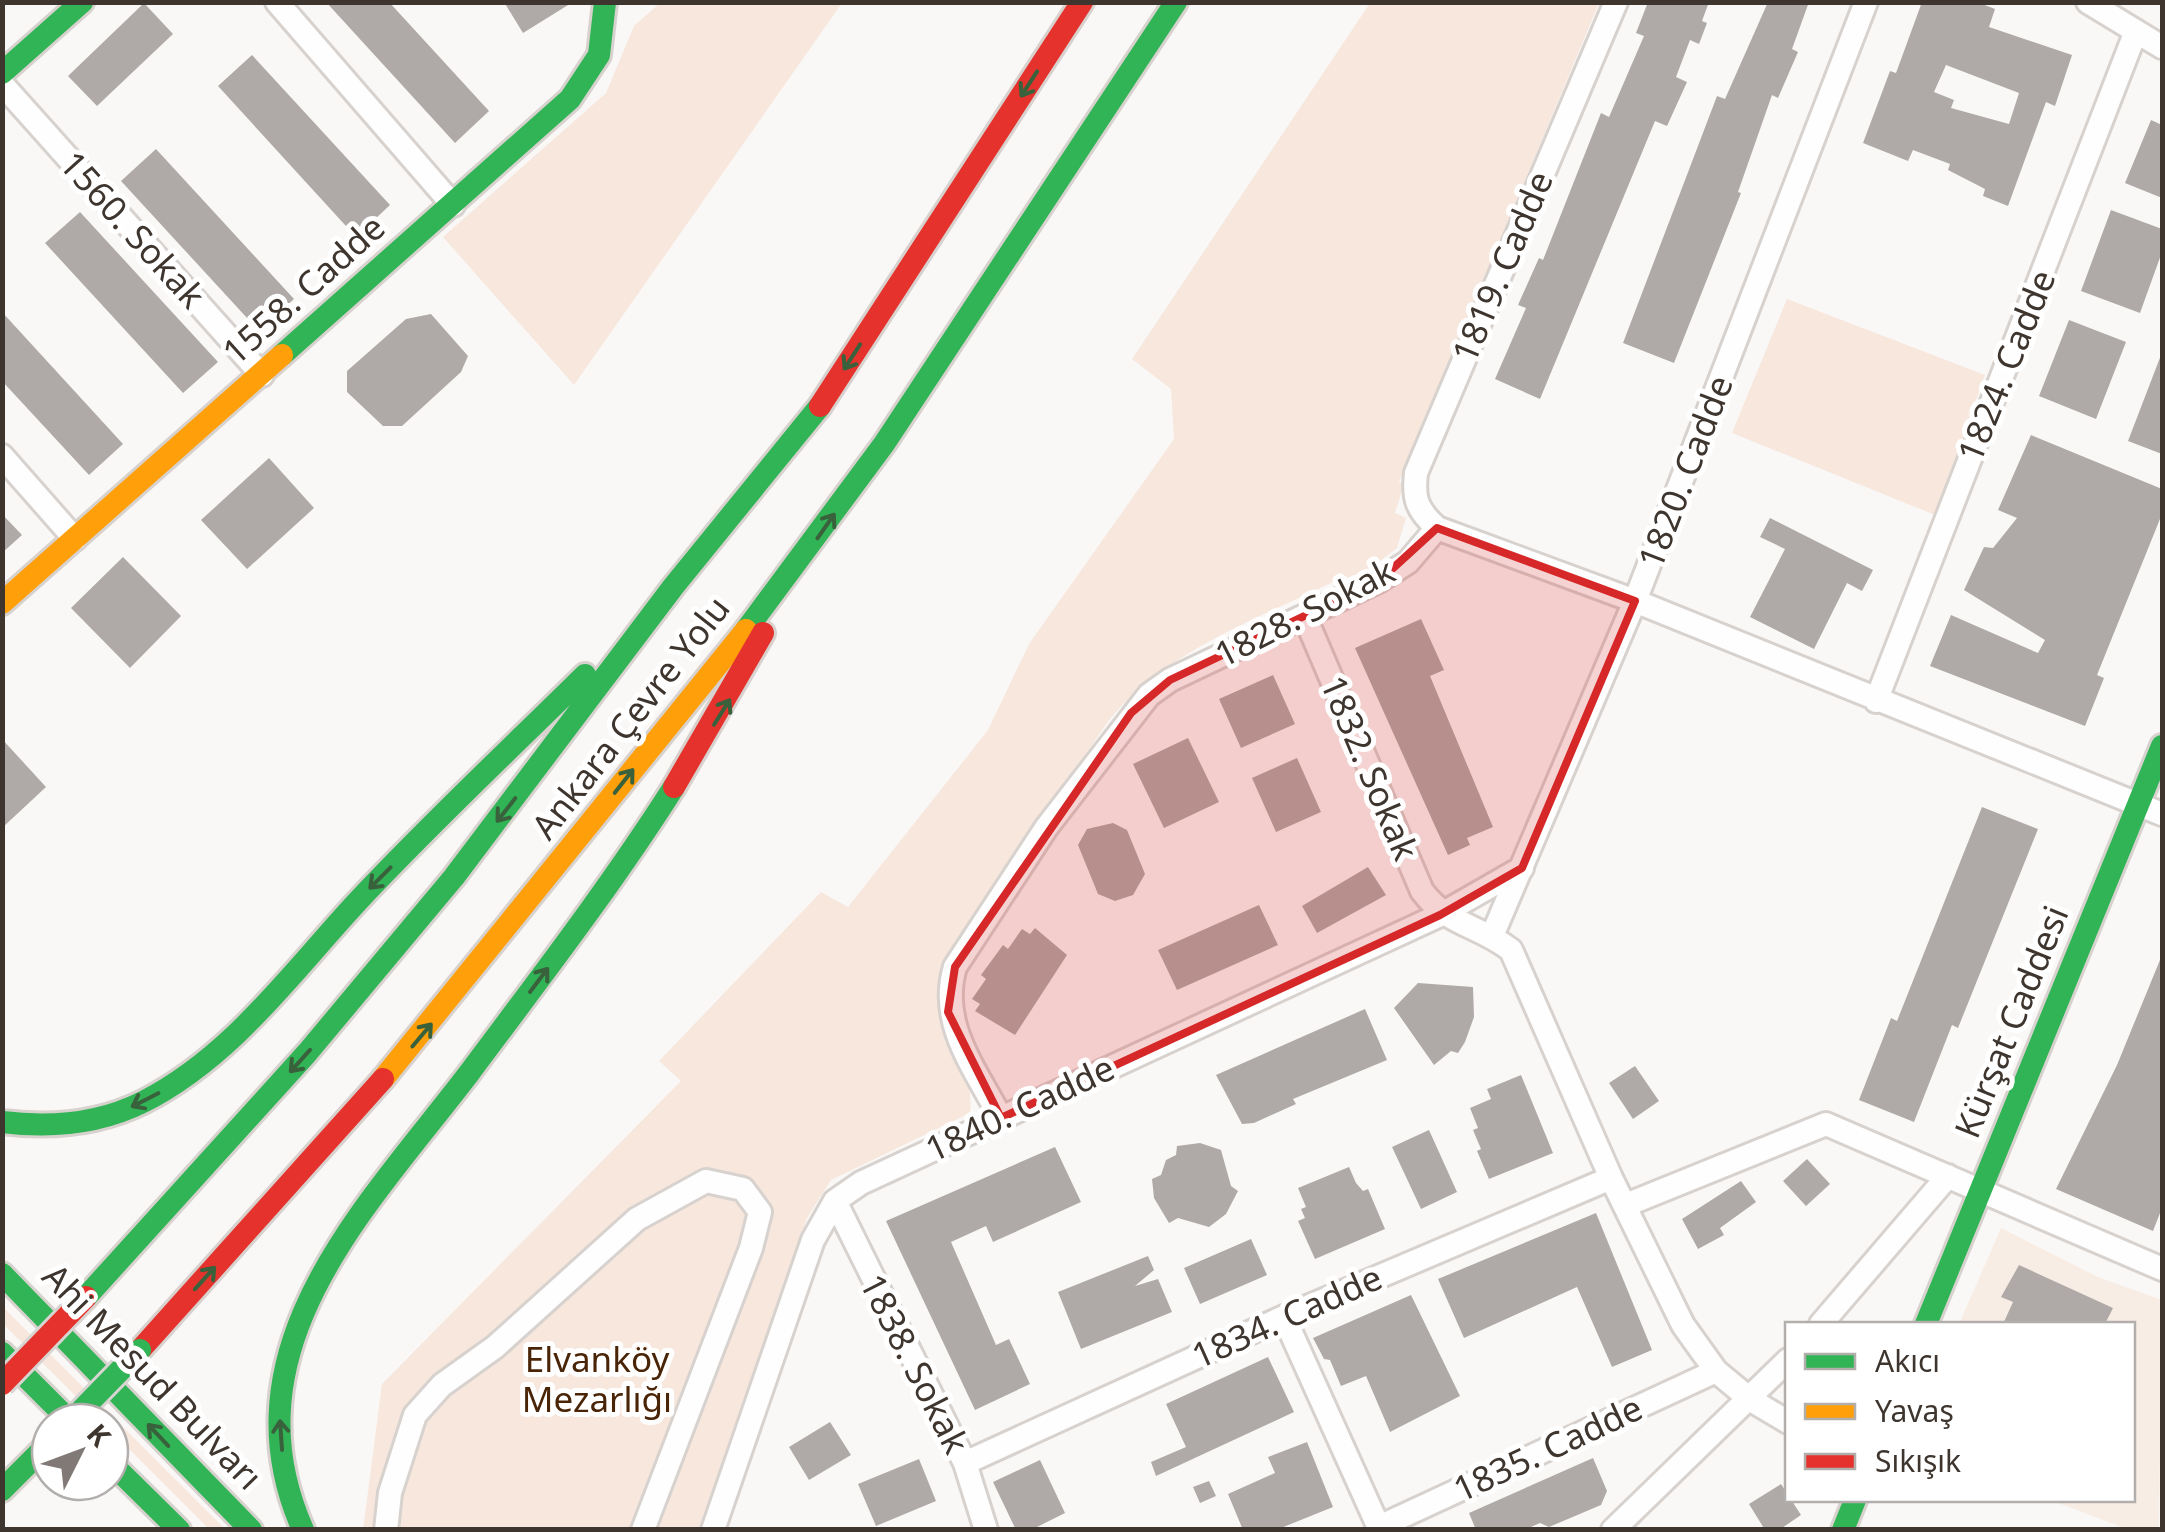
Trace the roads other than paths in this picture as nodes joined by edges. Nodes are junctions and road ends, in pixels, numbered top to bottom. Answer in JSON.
{"nodes":[{"id":1,"x":82,"y":2,"type":"edge"},
{"id":2,"x":276,"y":2,"type":"edge"},
{"id":3,"x":606,"y":2,"type":"edge"},
{"id":4,"x":1082,"y":2,"type":"edge"},
{"id":5,"x":1176,"y":2,"type":"edge"},
{"id":6,"x":1616,"y":2,"type":"edge"},
{"id":7,"x":1866,"y":2,"type":"edge"},
{"id":8,"x":2088,"y":2,"type":"edge"},
{"id":9,"x":2136,"y":31,"type":"junction"},
{"id":10,"x":2162,"y":47,"type":"edge"},
{"id":11,"x":2,"y":74,"type":"edge"},
{"id":12,"x":2,"y":84,"type":"edge"},
{"id":13,"x":453,"y":204,"type":"junction"},
{"id":14,"x":262,"y":375,"type":"junction"},
{"id":15,"x":2,"y":456,"type":"edge"},
{"id":16,"x":1437,"y":528,"type":"junction"},
{"id":17,"x":75,"y":539,"type":"junction"},
{"id":18,"x":798,"y":565,"type":"junction"},
{"id":19,"x":673,"y":587,"type":"junction"},
{"id":20,"x":1635,"y":601,"type":"junction"},
{"id":21,"x":2,"y":603,"type":"edge"},
{"id":22,"x":1305,"y":617,"type":"junction"},
{"id":23,"x":1876,"y":700,"type":"junction"},
{"id":24,"x":2162,"y":746,"type":"edge"},
{"id":25,"x":2139,"y":804,"type":"junction"},
{"id":26,"x":2162,"y":814,"type":"edge"},
{"id":27,"x":1522,"y":868,"type":"junction"},
{"id":28,"x":1440,"y":915,"type":"junction"},
{"id":29,"x":1492,"y":936,"type":"junction"},
{"id":30,"x":1001,"y":1118,"type":"junction"},
{"id":31,"x":2,"y":1122,"type":"edge"},
{"id":32,"x":1948,"y":1176,"type":"junction"},
{"id":33,"x":1611,"y":1178,"type":"junction"},
{"id":34,"x":1980,"y":1191,"type":"junction"},
{"id":35,"x":835,"y":1200,"type":"junction"},
{"id":36,"x":1626,"y":1205,"type":"junction"},
{"id":37,"x":2162,"y":1269,"type":"edge"},
{"id":38,"x":2,"y":1274,"type":"edge"},
{"id":39,"x":1284,"y":1317,"type":"junction"},
{"id":40,"x":1823,"y":1322,"type":"edge"},
{"id":41,"x":1927,"y":1322,"type":"edge"},
{"id":42,"x":2,"y":1353,"type":"edge"},
{"id":43,"x":1785,"y":1363,"type":"edge"},
{"id":44,"x":1716,"y":1370,"type":"junction"},
{"id":45,"x":2,"y":1384,"type":"edge"},
{"id":46,"x":1751,"y":1400,"type":"junction"},
{"id":47,"x":50,"y":1402,"type":"edge"},
{"id":48,"x":89,"y":1402,"type":"edge"},
{"id":49,"x":1785,"y":1420,"type":"edge"},
{"id":50,"x":30,"y":1462,"type":"edge"},
{"id":51,"x":965,"y":1463,"type":"junction"},
{"id":52,"x":130,"y":1482,"type":"edge"},
{"id":53,"x":2,"y":1490,"type":"edge"},
{"id":54,"x":1854,"y":1502,"type":"edge"},
{"id":55,"x":1380,"y":1528,"type":"edge"},
{"id":56,"x":179,"y":1530,"type":"edge"},
{"id":57,"x":251,"y":1530,"type":"edge"},
{"id":58,"x":304,"y":1530,"type":"edge"},
{"id":59,"x":386,"y":1530,"type":"edge"},
{"id":60,"x":643,"y":1530,"type":"edge"},
{"id":61,"x":713,"y":1530,"type":"edge"},
{"id":62,"x":986,"y":1530,"type":"edge"},
{"id":63,"x":1612,"y":1530,"type":"edge"},
{"id":64,"x":1843,"y":1530,"type":"edge"}],
"edges":[{"from":1,"to":11,"type":"main road"},
{"from":2,"to":13,"type":"street"},
{"from":3,"to":13,"type":"main road","name":"1558. Cadde"},
{"from":4,"to":19,"type":"main road","name":"Ankara Çevre Yolu","one_way":true},
{"from":18,"to":5,"type":"main road","name":"Ankara Çevre Yolu","one_way":true},
{"from":6,"to":16,"type":"street","name":"1819. Cadde"},
{"from":7,"to":20,"type":"street","name":"1820. Cadde"},
{"from":8,"to":9,"type":"street"},
{"from":9,"to":10,"type":"street"},
{"from":9,"to":23,"type":"street","name":"1824. Cadde"},
{"from":12,"to":14,"type":"street","name":"1560. Sokak"},
{"from":13,"to":14,"type":"main road","name":"1558. Cadde"},
{"from":14,"to":17,"type":"main road","name":"1558. Cadde"},
{"from":15,"to":17,"type":"street"},
{"from":16,"to":20,"type":"street"},
{"from":16,"to":22,"type":"street","name":"1828. Sokak"},
{"from":17,"to":21,"type":"main road","name":"1558. Cadde"},
{"from":48,"to":18,"type":"main road","name":"Ankara Çevre Yolu","one_way":true,"bridge":true},
{"from":58,"to":18,"type":"main road","one_way":true},
{"from":19,"to":31,"type":"main road","one_way":true},
{"from":19,"to":45,"type":"main road","name":"Ankara Çevre Yolu","one_way":true,"bridge":true},
{"from":20,"to":23,"type":"street"},
{"from":20,"to":27,"type":"street","name":"1820. Cadde"},
{"from":22,"to":28,"type":"street","name":"1832. Sokak"},
{"from":22,"to":30,"type":"street","name":"1828. Sokak"},
{"from":23,"to":25,"type":"street"},
{"from":24,"to":25,"type":"main road","name":"Kürşat Caddesi"},
{"from":25,"to":26,"type":"street"},
{"from":25,"to":34,"type":"main road","name":"Kürşat Caddesi"},
{"from":27,"to":28,"type":"street","name":"1840. Cadde"},
{"from":27,"to":29,"type":"street","name":"1820. Cadde"},
{"from":28,"to":29,"type":"street"},
{"from":28,"to":30,"type":"street","name":"1840. Cadde"},
{"from":29,"to":33,"type":"street"},
{"from":30,"to":35,"type":"street","name":"1840. Cadde"},
{"from":32,"to":34,"type":"street"},
{"from":32,"to":36,"type":"street"},
{"from":32,"to":40,"type":"street"},
{"from":33,"to":36,"type":"street"},
{"from":33,"to":39,"type":"street","name":"1834. Cadde"},
{"from":34,"to":37,"type":"street"},
{"from":34,"to":41,"type":"main road","name":"Kürşat Caddesi"},
{"from":35,"to":51,"type":"street","name":"1838. Sokak"},
{"from":35,"to":61,"type":"street"},
{"from":36,"to":44,"type":"street"},
{"from":57,"to":38,"type":"main road","name":"Ahi Mesud Bulvarı","one_way":true},
{"from":39,"to":51,"type":"street","name":"1834. Cadde"},
{"from":39,"to":55,"type":"street"},
{"from":42,"to":47,"type":"main road"},
{"from":43,"to":46,"type":"street"},
{"from":44,"to":46,"type":"street"},
{"from":44,"to":55,"type":"street","name":"1835. Cadde"},
{"from":46,"to":49,"type":"street"},
{"from":46,"to":63,"type":"street"},
{"from":50,"to":53,"type":"main road"},
{"from":51,"to":62,"type":"street","name":"1838. Sokak"},
{"from":52,"to":56,"type":"main road"},
{"from":54,"to":64,"type":"main road"},
{"from":59,"to":60,"type":"street"}]}
